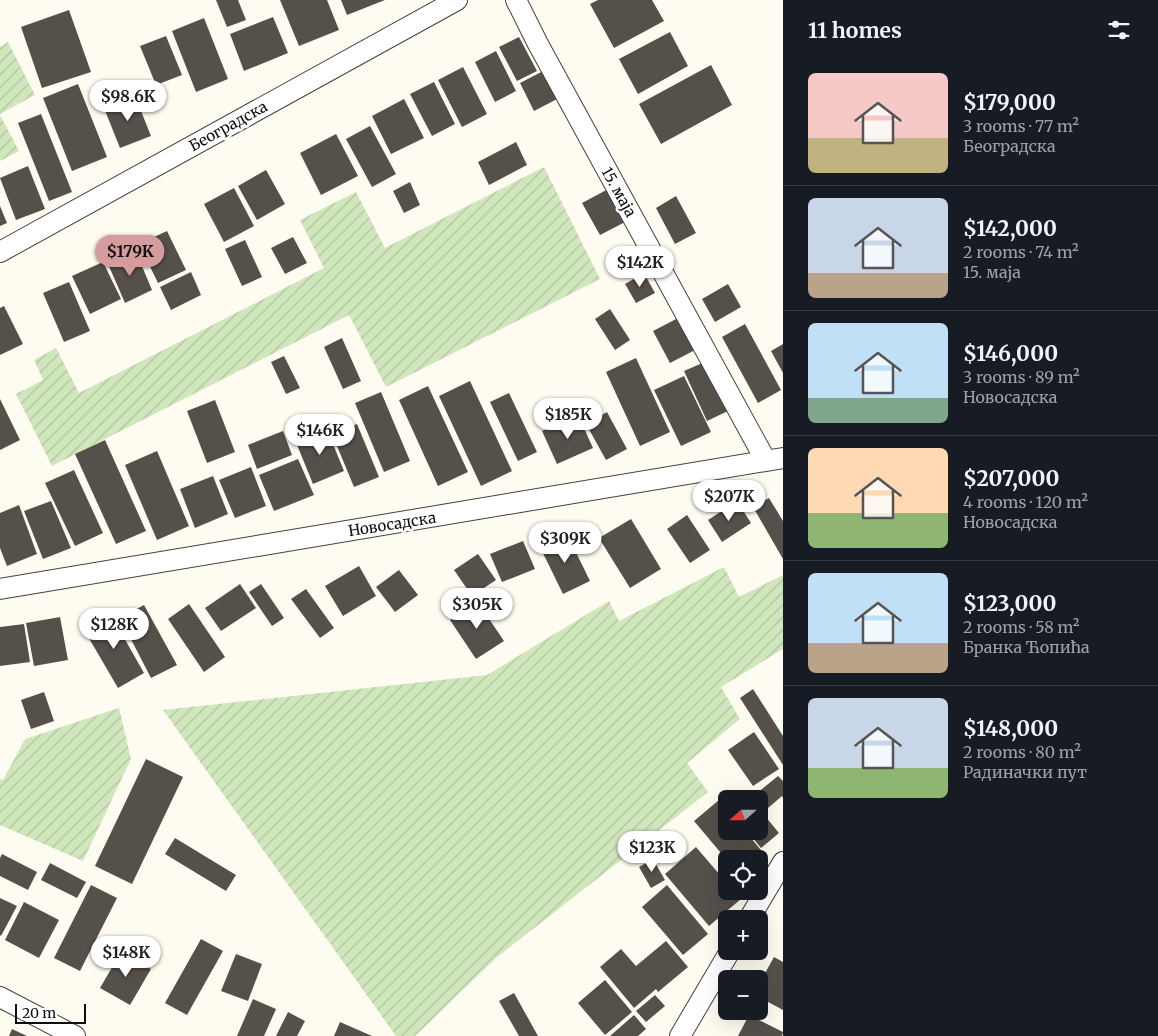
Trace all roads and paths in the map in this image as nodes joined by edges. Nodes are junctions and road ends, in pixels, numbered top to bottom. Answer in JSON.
{"nodes":[{"id":1,"x":457,"y":0,"type":"edge"},
{"id":2,"x":516,"y":0,"type":"edge"},
{"id":3,"x":0,"y":252,"type":"edge"},
{"id":4,"x":775,"y":460,"type":"edge"},
{"id":5,"x":0,"y":589,"type":"edge"},
{"id":6,"x":783,"y":862,"type":"edge"},
{"id":7,"x":755,"y":910,"type":"edge"},
{"id":8,"x":725,"y":960,"type":"edge"},
{"id":9,"x":0,"y":997,"type":"edge"},
{"id":10,"x":75,"y":1036,"type":"edge"},
{"id":11,"x":680,"y":1036,"type":"edge"}],
"edges":[{"from":1,"to":3,"type":"street","name":"Београдска"},
{"from":2,"to":4,"type":"street","name":"15. маја"},
{"from":4,"to":5,"type":"street","name":"Новосадска"},
{"from":6,"to":7,"type":"street"},
{"from":8,"to":11,"type":"street"},
{"from":9,"to":10,"type":"street"}]}
